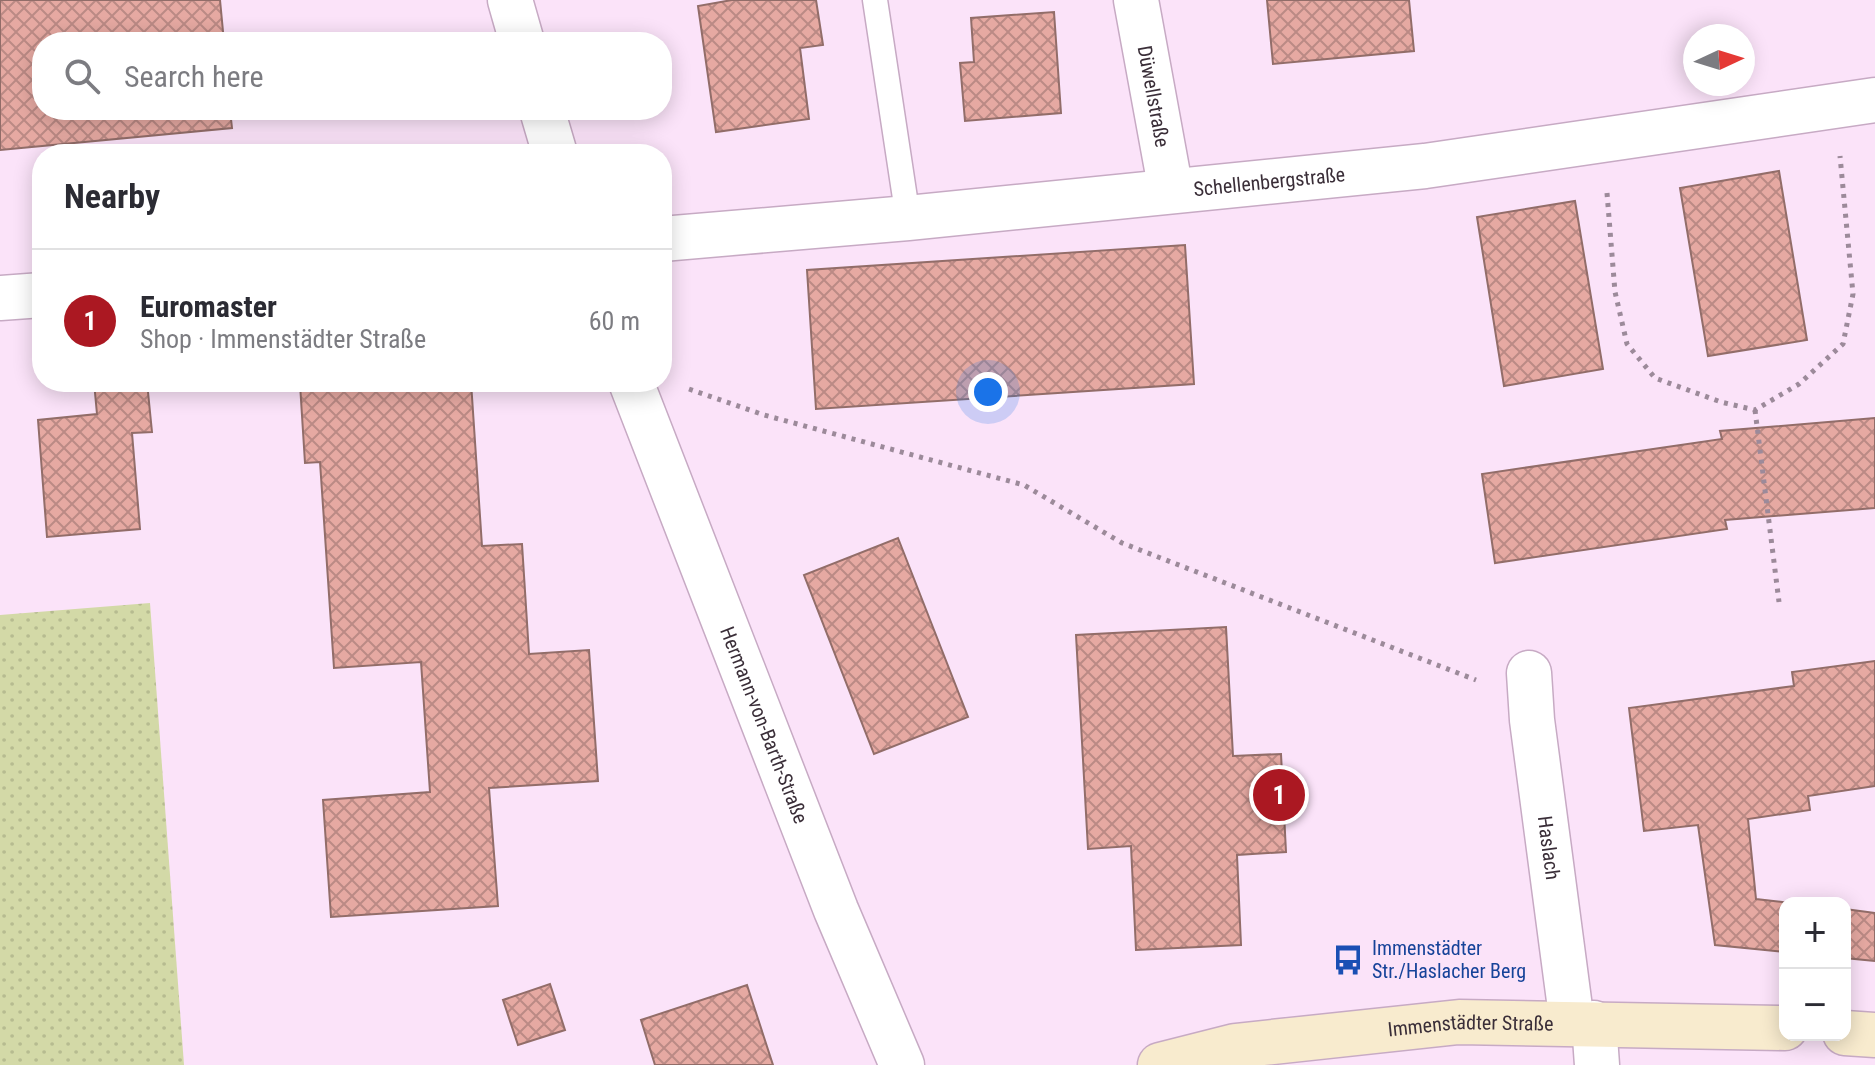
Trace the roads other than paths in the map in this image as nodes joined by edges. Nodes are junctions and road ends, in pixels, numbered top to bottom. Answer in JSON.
{"nodes":[{"id":1,"x":510,"y":0,"type":"edge"},
{"id":2,"x":875,"y":0,"type":"edge"},
{"id":3,"x":1136,"y":0,"type":"edge"},
{"id":4,"x":519,"y":32,"type":"edge"},
{"id":5,"x":1875,"y":100,"type":"edge"},
{"id":6,"x":545,"y":120,"type":"edge"},
{"id":7,"x":552,"y":144,"type":"edge"},
{"id":8,"x":1171,"y":191,"type":"junction"},
{"id":9,"x":908,"y":218,"type":"junction"},
{"id":10,"x":672,"y":238,"type":"edge"},
{"id":11,"x":32,"y":296,"type":"edge"},
{"id":12,"x":0,"y":298,"type":"edge"},
{"id":13,"x":635,"y":392,"type":"edge"},
{"id":14,"x":1529,"y":673,"type":"dead end"},
{"id":15,"x":1779,"y":1028,"type":"edge"},
{"id":16,"x":1851,"y":1033,"type":"edge"},
{"id":17,"x":1875,"y":1035,"type":"edge"},
{"id":18,"x":1588,"y":1037,"type":"edge"},
{"id":19,"x":902,"y":1065,"type":"edge"},
{"id":20,"x":1160,"y":1065,"type":"edge"}],
"edges":[{"from":1,"to":4,"type":"street"},
{"from":2,"to":9,"type":"lane"},
{"from":3,"to":8,"type":"street","name":"Düwellstraße"},
{"from":5,"to":8,"type":"street","name":"Schellenbergstraße"},
{"from":6,"to":7,"type":"street"},
{"from":8,"to":9,"type":"street","name":"Schellenbergstraße"},
{"from":9,"to":10,"type":"street","name":"Schellenbergstraße"},
{"from":11,"to":12,"type":"street"},
{"from":13,"to":19,"type":"street","name":"Hermann-von-Barth-Straße"},
{"from":14,"to":18,"type":"street","name":"Haslach"},
{"from":15,"to":18,"type":"street","name":"Immenstädter Straße"},
{"from":16,"to":17,"type":"street"},
{"from":18,"to":20,"type":"street","name":"Immenstädter Straße"}]}
